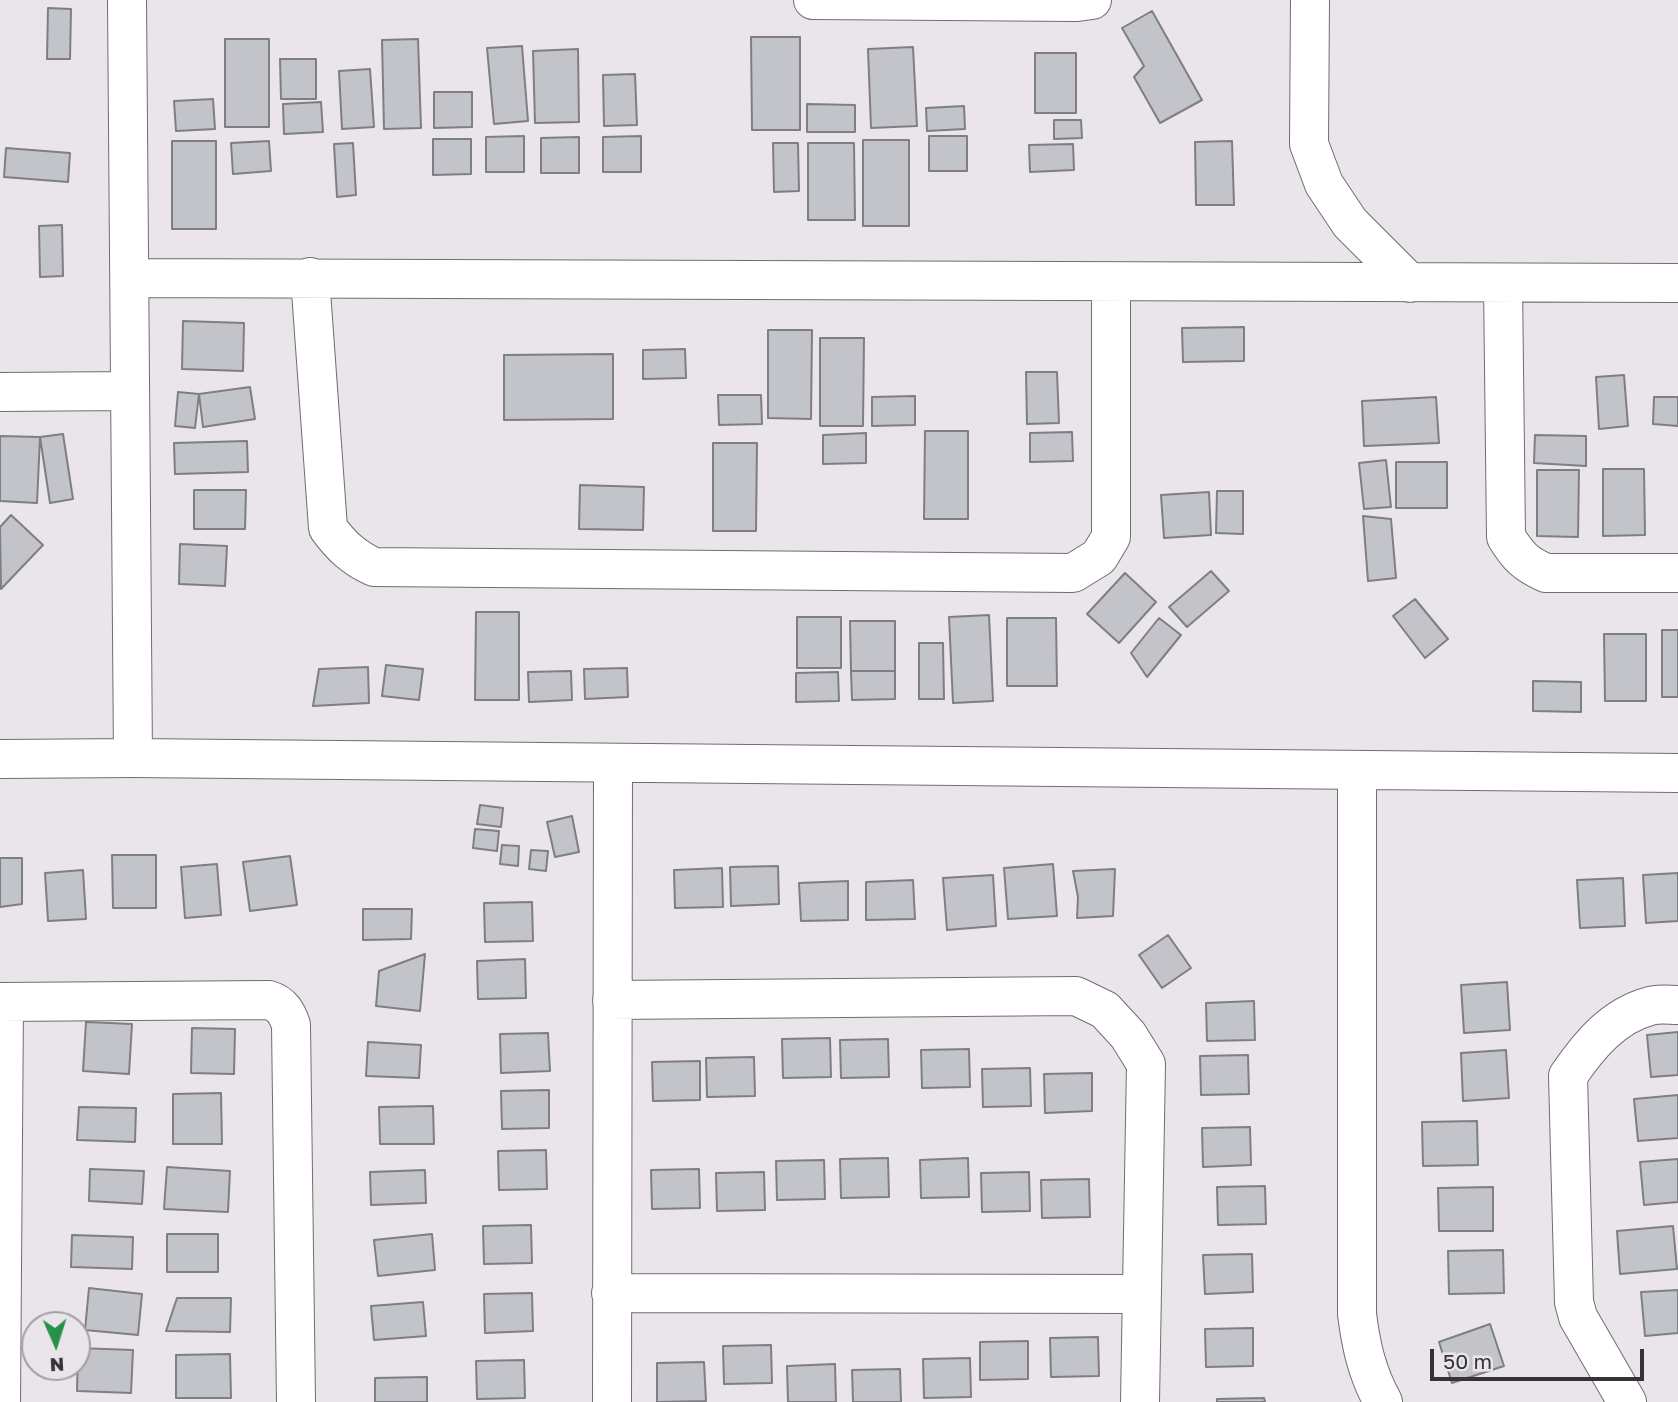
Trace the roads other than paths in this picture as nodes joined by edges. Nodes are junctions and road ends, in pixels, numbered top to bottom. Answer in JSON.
{"nodes":[{"id":1,"x":127,"y":0,"type":"edge"},
{"id":2,"x":813,"y":0,"type":"edge"},
{"id":3,"x":1092,"y":0,"type":"edge"},
{"id":4,"x":1310,"y":0,"type":"edge"},
{"id":5,"x":310,"y":277,"type":"junction"},
{"id":6,"x":130,"y":278,"type":"junction"},
{"id":7,"x":1111,"y":282,"type":"junction"},
{"id":8,"x":1410,"y":283,"type":"junction"},
{"id":9,"x":1503,"y":283,"type":"junction"},
{"id":10,"x":1678,"y":283,"type":"edge"},
{"id":11,"x":129,"y":391,"type":"junction"},
{"id":12,"x":0,"y":392,"type":"edge"},
{"id":13,"x":1678,"y":573,"type":"edge"},
{"id":14,"x":133,"y":758,"type":"junction"},
{"id":15,"x":0,"y":759,"type":"edge"},
{"id":16,"x":613,"y":763,"type":"junction"},
{"id":17,"x":1357,"y":771,"type":"junction"},
{"id":18,"x":1678,"y":773,"type":"edge"},
{"id":19,"x":612,"y":1000,"type":"junction"},
{"id":20,"x":2,"y":1002,"type":"edge"},
{"id":21,"x":1678,"y":1005,"type":"edge"},
{"id":22,"x":611,"y":1293,"type":"junction"},
{"id":23,"x":1141,"y":1294,"type":"junction"},
{"id":24,"x":1,"y":1402,"type":"edge"},
{"id":25,"x":296,"y":1402,"type":"edge"},
{"id":26,"x":612,"y":1402,"type":"edge"},
{"id":27,"x":1140,"y":1402,"type":"edge"},
{"id":28,"x":1383,"y":1402,"type":"edge"},
{"id":29,"x":1627,"y":1402,"type":"edge"}],
"edges":[{"from":1,"to":6,"type":"street"},
{"from":2,"to":3,"type":"street"},
{"from":4,"to":8,"type":"street"},
{"from":5,"to":6,"type":"street"},
{"from":5,"to":7,"type":"street"},
{"from":5,"to":7,"type":"street"},
{"from":6,"to":11,"type":"street"},
{"from":7,"to":8,"type":"street"},
{"from":8,"to":9,"type":"street"},
{"from":9,"to":10,"type":"street"},
{"from":9,"to":13,"type":"street"},
{"from":11,"to":12,"type":"street"},
{"from":11,"to":14,"type":"street"},
{"from":14,"to":15,"type":"street"},
{"from":14,"to":16,"type":"street"},
{"from":16,"to":17,"type":"street"},
{"from":16,"to":19,"type":"street"},
{"from":17,"to":18,"type":"street"},
{"from":17,"to":28,"type":"street"},
{"from":19,"to":22,"type":"street"},
{"from":19,"to":23,"type":"street"},
{"from":20,"to":24,"type":"street"},
{"from":20,"to":25,"type":"street"},
{"from":21,"to":29,"type":"street"},
{"from":22,"to":23,"type":"street"},
{"from":22,"to":26,"type":"street"},
{"from":23,"to":27,"type":"street"}]}
